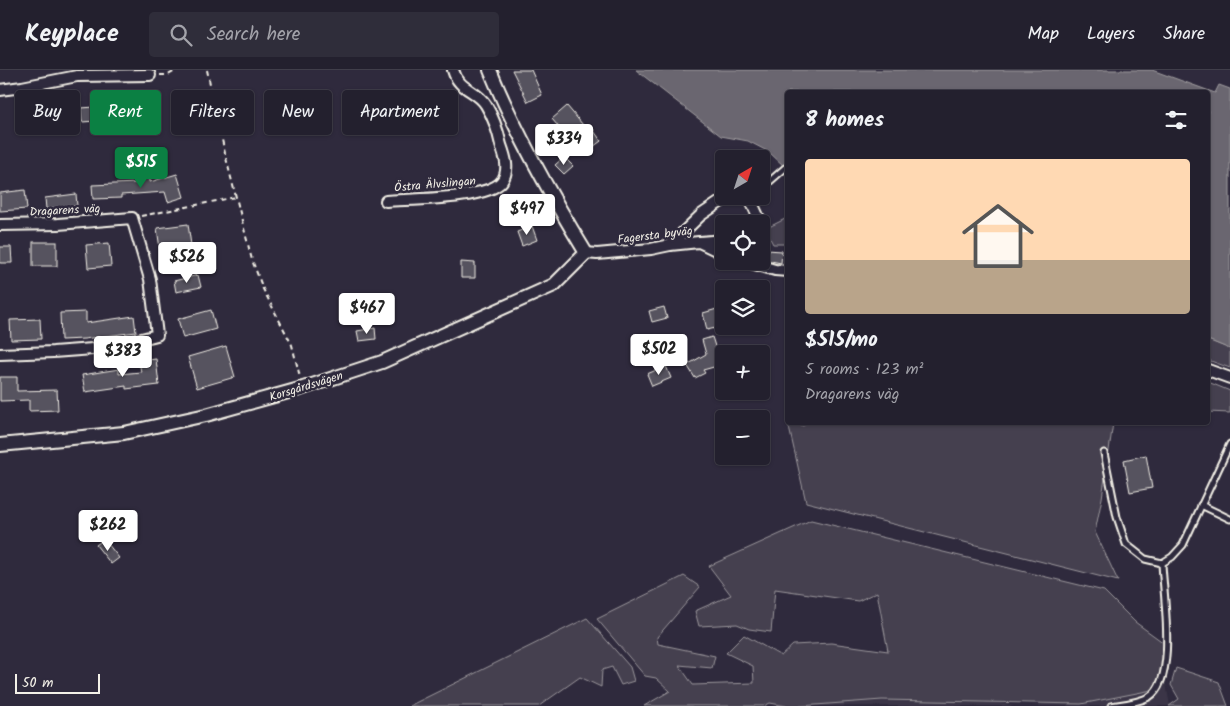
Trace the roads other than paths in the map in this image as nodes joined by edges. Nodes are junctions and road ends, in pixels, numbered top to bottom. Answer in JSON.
{"nodes":[{"id":1,"x":453,"y":70,"type":"edge"},
{"id":2,"x":490,"y":70,"type":"edge"},
{"id":3,"x":150,"y":75,"type":"road end"},
{"id":4,"x":0,"y":90,"type":"edge"},
{"id":5,"x":785,"y":168,"type":"dead end"},
{"id":6,"x":770,"y":181,"type":"edge"},
{"id":7,"x":386,"y":201,"type":"dead end"},
{"id":8,"x":716,"y":205,"type":"edge"},
{"id":9,"x":0,"y":225,"type":"edge"},
{"id":10,"x":715,"y":241,"type":"edge"},
{"id":11,"x":699,"y":242,"type":"junction"},
{"id":12,"x":670,"y":245,"type":"junction"},
{"id":13,"x":715,"y":250,"type":"edge"},
{"id":14,"x":586,"y":253,"type":"junction"},
{"id":15,"x":770,"y":269,"type":"edge"},
{"id":16,"x":785,"y":271,"type":"edge"},
{"id":17,"x":0,"y":354,"type":"edge"},
{"id":18,"x":1210,"y":371,"type":"edge"},
{"id":19,"x":1230,"y":378,"type":"edge"},
{"id":20,"x":1230,"y":444,"type":"edge"},
{"id":21,"x":0,"y":445,"type":"edge"},
{"id":22,"x":1104,"y":453,"type":"dead end"},
{"id":23,"x":1201,"y":505,"type":"junction"},
{"id":24,"x":1230,"y":519,"type":"edge"},
{"id":25,"x":1162,"y":563,"type":"junction"},
{"id":26,"x":1111,"y":706,"type":"edge"}],
"edges":[{"from":1,"to":7,"type":"street","name":"Östra Älvslingan"},
{"from":2,"to":14,"type":"street"},
{"from":3,"to":4,"type":"street"},
{"from":5,"to":6,"type":"lane"},
{"from":8,"to":12,"type":"street"},
{"from":9,"to":17,"type":"street","name":"Dragarens väg"},
{"from":10,"to":11,"type":"street"},
{"from":11,"to":12,"type":"street","name":"Fagersta byväg"},
{"from":11,"to":13,"type":"street","name":"Fagersta byväg"},
{"from":12,"to":14,"type":"street","name":"Fagersta byväg"},
{"from":14,"to":21,"type":"street","name":"Korsgårdsvägen"},
{"from":15,"to":16,"type":"street"},
{"from":18,"to":19,"type":"street"},
{"from":20,"to":23,"type":"lane"},
{"from":22,"to":25,"type":"lane"},
{"from":23,"to":24,"type":"lane"},
{"from":23,"to":25,"type":"lane"},
{"from":25,"to":26,"type":"lane"}]}
